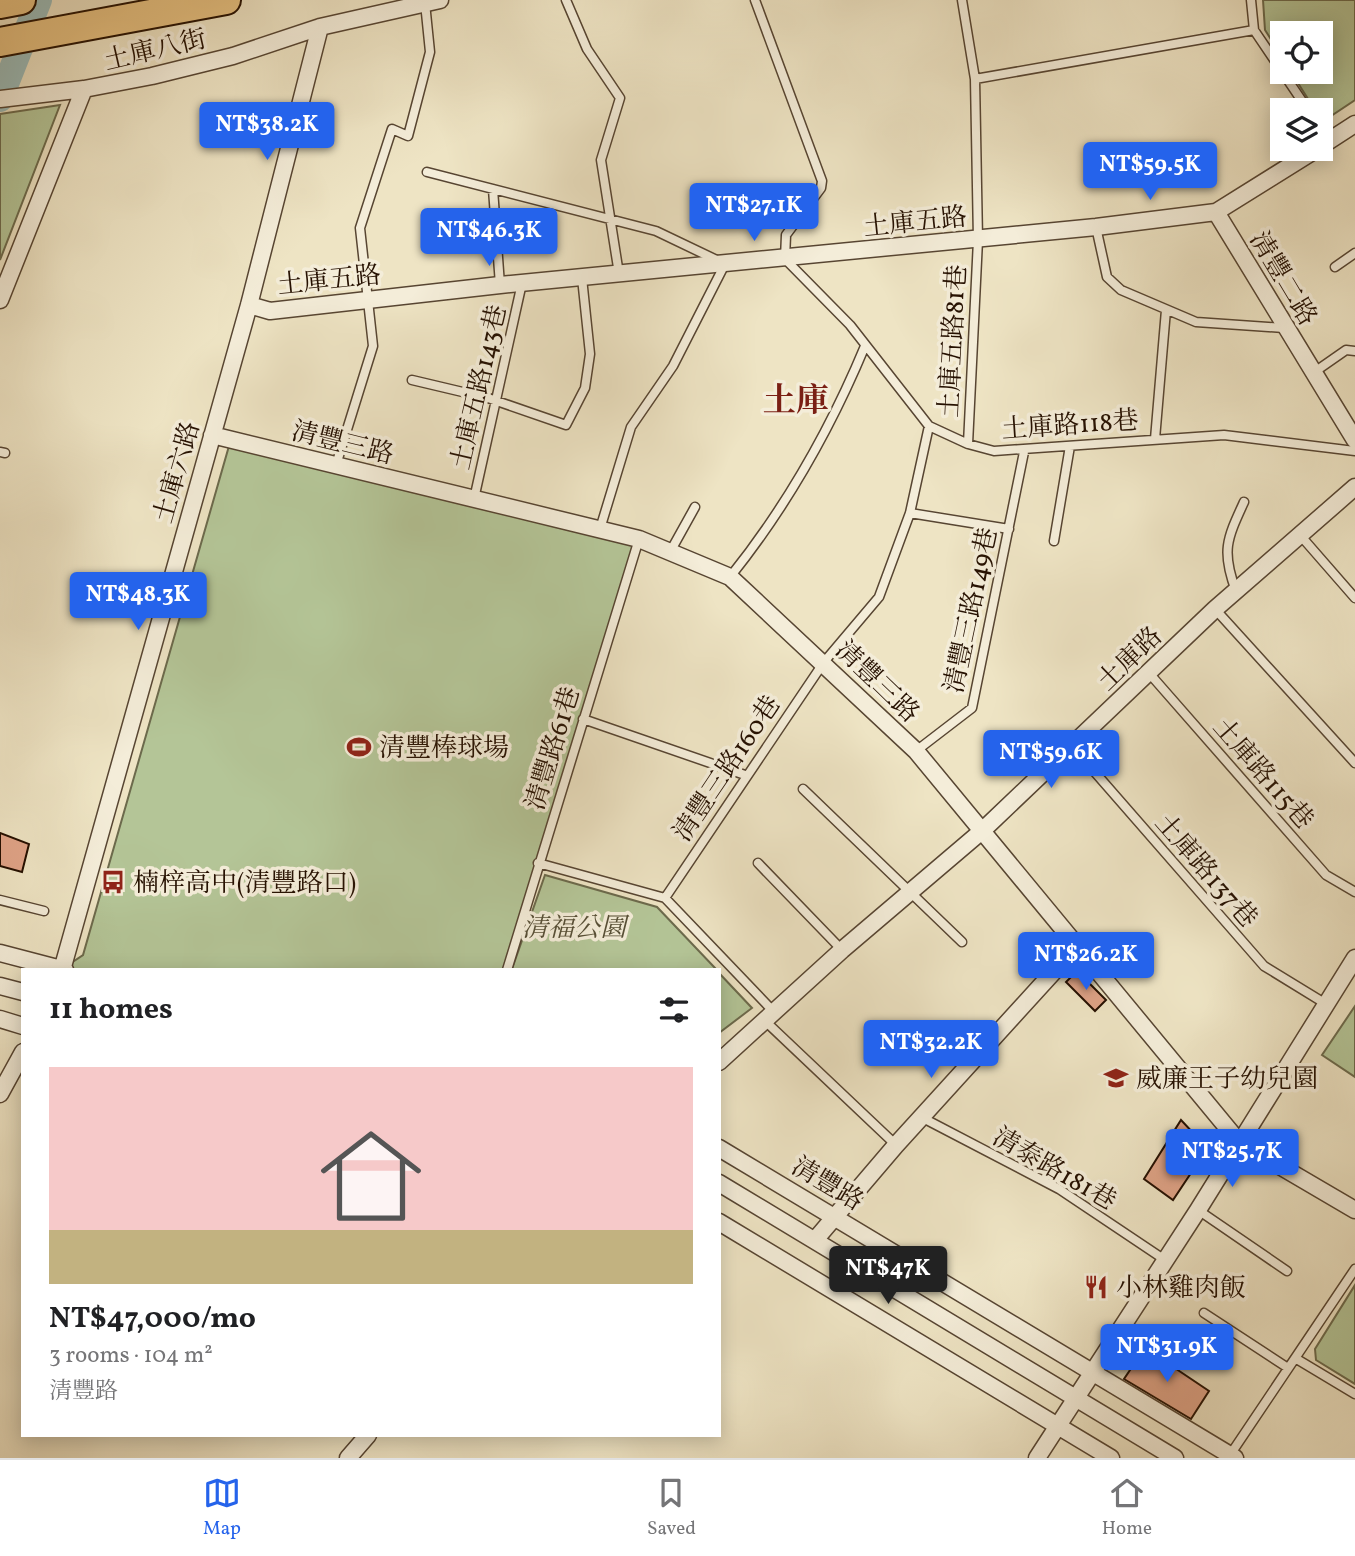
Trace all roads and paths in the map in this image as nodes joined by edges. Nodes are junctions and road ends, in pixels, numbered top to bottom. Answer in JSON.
{"nodes":[{"id":1,"x":21,"y":0,"type":"edge"},
{"id":2,"x":226,"y":0,"type":"edge"},
{"id":3,"x":566,"y":0,"type":"edge"},
{"id":4,"x":755,"y":0,"type":"edge"},
{"id":5,"x":962,"y":0,"type":"edge"},
{"id":6,"x":1251,"y":0,"type":"edge"},
{"id":7,"x":433,"y":1,"type":"edge"},
{"id":8,"x":0,"y":4,"type":"edge"},
{"id":9,"x":320,"y":27,"type":"junction"},
{"id":10,"x":1254,"y":30,"type":"junction"},
{"id":11,"x":0,"y":42,"type":"edge"},
{"id":12,"x":975,"y":79,"type":"junction"},
{"id":13,"x":84,"y":89,"type":"junction"},
{"id":14,"x":1300,"y":98,"type":"edge"},
{"id":15,"x":0,"y":99,"type":"edge"},
{"id":16,"x":1355,"y":124,"type":"edge"},
{"id":17,"x":1333,"y":135,"type":"edge"},
{"id":18,"x":1292,"y":161,"type":"edge"},
{"id":19,"x":427,"y":172,"type":"dead end"},
{"id":20,"x":493,"y":189,"type":"junction"},
{"id":21,"x":1216,"y":212,"type":"junction"},
{"id":22,"x":611,"y":220,"type":"junction"},
{"id":23,"x":1096,"y":227,"type":"junction"},
{"id":24,"x":978,"y":240,"type":"junction"},
{"id":25,"x":1355,"y":253,"type":"edge"},
{"id":26,"x":785,"y":258,"type":"junction"},
{"id":27,"x":725,"y":264,"type":"junction"},
{"id":28,"x":1335,"y":267,"type":"dead end"},
{"id":29,"x":619,"y":274,"type":"junction"},
{"id":30,"x":582,"y":278,"type":"junction"},
{"id":31,"x":522,"y":284,"type":"junction"},
{"id":32,"x":500,"y":285,"type":"junction"},
{"id":33,"x":0,"y":300,"type":"edge"},
{"id":34,"x":368,"y":300,"type":"junction"},
{"id":35,"x":249,"y":305,"type":"junction"},
{"id":36,"x":1166,"y":310,"type":"junction"},
{"id":37,"x":1284,"y":328,"type":"junction"},
{"id":38,"x":865,"y":346,"type":"junction"},
{"id":39,"x":1355,"y":351,"type":"edge"},
{"id":40,"x":1313,"y":373,"type":"junction"},
{"id":41,"x":412,"y":380,"type":"dead end"},
{"id":42,"x":497,"y":401,"type":"junction"},
{"id":43,"x":929,"y":426,"type":"junction"},
{"id":44,"x":212,"y":435,"type":"junction"},
{"id":45,"x":1154,"y":439,"type":"junction"},
{"id":46,"x":1355,"y":440,"type":"edge"},
{"id":47,"x":968,"y":444,"type":"junction"},
{"id":48,"x":1070,"y":446,"type":"junction"},
{"id":49,"x":1355,"y":451,"type":"edge"},
{"id":50,"x":1024,"y":452,"type":"junction"},
{"id":51,"x":336,"y":465,"type":"junction"},
{"id":52,"x":1355,"y":487,"type":"edge"},
{"id":53,"x":474,"y":499,"type":"junction"},
{"id":54,"x":1244,"y":502,"type":"dead end"},
{"id":55,"x":695,"y":507,"type":"dead end"},
{"id":56,"x":910,"y":513,"type":"junction"},
{"id":57,"x":600,"y":529,"type":"junction"},
{"id":58,"x":1009,"y":530,"type":"junction"},
{"id":59,"x":1300,"y":535,"type":"junction"},
{"id":60,"x":639,"y":539,"type":"junction"},
{"id":61,"x":1054,"y":541,"type":"dead end"},
{"id":62,"x":670,"y":552,"type":"junction"},
{"id":63,"x":730,"y":577,"type":"junction"},
{"id":64,"x":1236,"y":591,"type":"junction"},
{"id":65,"x":1355,"y":598,"type":"edge"},
{"id":66,"x":1215,"y":609,"type":"junction"},
{"id":67,"x":824,"y":662,"type":"junction"},
{"id":68,"x":1149,"y":673,"type":"junction"},
{"id":69,"x":583,"y":719,"type":"junction"},
{"id":70,"x":1072,"y":746,"type":"junction"},
{"id":71,"x":916,"y":751,"type":"junction"},
{"id":72,"x":1355,"y":762,"type":"edge"},
{"id":73,"x":745,"y":775,"type":"junction"},
{"id":74,"x":803,"y":789,"type":"dead end"},
{"id":75,"x":983,"y":830,"type":"junction"},
{"id":76,"x":538,"y":863,"type":"junction"},
{"id":77,"x":758,"y":863,"type":"dead end"},
{"id":78,"x":911,"y":891,"type":"junction"},
{"id":79,"x":1355,"y":892,"type":"edge"},
{"id":80,"x":665,"y":898,"type":"junction"},
{"id":81,"x":0,"y":900,"type":"edge"},
{"id":82,"x":44,"y":911,"type":"dead end"},
{"id":83,"x":962,"y":942,"type":"dead end"},
{"id":84,"x":1077,"y":946,"type":"junction"},
{"id":85,"x":842,"y":950,"type":"junction"},
{"id":86,"x":0,"y":953,"type":"edge"},
{"id":87,"x":1355,"y":958,"type":"edge"},
{"id":88,"x":59,"y":968,"type":"edge"},
{"id":89,"x":63,"y":968,"type":"edge"},
{"id":90,"x":508,"y":968,"type":"edge"},
{"id":91,"x":0,"y":986,"type":"edge"},
{"id":92,"x":21,"y":991,"type":"edge"},
{"id":93,"x":1326,"y":1004,"type":"junction"},
{"id":94,"x":768,"y":1016,"type":"junction"},
{"id":95,"x":0,"y":1019,"type":"edge"},
{"id":96,"x":21,"y":1025,"type":"edge"},
{"id":97,"x":21,"y":1056,"type":"edge"},
{"id":98,"x":721,"y":1060,"type":"edge"},
{"id":99,"x":0,"y":1094,"type":"edge"},
{"id":100,"x":921,"y":1117,"type":"junction"},
{"id":101,"x":1239,"y":1142,"type":"junction"},
{"id":102,"x":896,"y":1144,"type":"junction"},
{"id":103,"x":721,"y":1149,"type":"edge"},
{"id":104,"x":721,"y":1184,"type":"edge"},
{"id":105,"x":1198,"y":1210,"type":"junction"},
{"id":106,"x":1355,"y":1210,"type":"edge"},
{"id":107,"x":835,"y":1215,"type":"junction"},
{"id":108,"x":721,"y":1223,"type":"edge"},
{"id":109,"x":815,"y":1240,"type":"junction"},
{"id":110,"x":1165,"y":1260,"type":"junction"},
{"id":111,"x":1355,"y":1269,"type":"edge"},
{"id":112,"x":1287,"y":1271,"type":"dead end"},
{"id":113,"x":1204,"y":1313,"type":"dead end"},
{"id":114,"x":1295,"y":1358,"type":"junction"},
{"id":115,"x":1288,"y":1368,"type":"junction"},
{"id":116,"x":1092,"y":1372,"type":"junction"},
{"id":117,"x":1355,"y":1394,"type":"edge"},
{"id":118,"x":1076,"y":1398,"type":"junction"},
{"id":119,"x":1058,"y":1425,"type":"junction"},
{"id":120,"x":366,"y":1437,"type":"edge"},
{"id":121,"x":1232,"y":1456,"type":"edge"},
{"id":122,"x":348,"y":1458,"type":"edge"},
{"id":123,"x":1037,"y":1458,"type":"edge"},
{"id":124,"x":1111,"y":1458,"type":"edge"},
{"id":125,"x":1175,"y":1458,"type":"edge"}],
"edges":[{"from":1,"to":8,"type":"highway"},
{"from":2,"to":11,"type":"highway"},
{"from":3,"to":22,"type":"lane"},
{"from":4,"to":26,"type":"lane"},
{"from":5,"to":12,"type":"lane","name":"土庫五路81巷"},
{"from":6,"to":10,"type":"lane"},
{"from":7,"to":9,"type":"street","name":"土庫八街"},
{"from":7,"to":34,"type":"lane"},
{"from":9,"to":13,"type":"street","name":"土庫八街"},
{"from":9,"to":35,"type":"street","name":"土庫六路"},
{"from":10,"to":12,"type":"lane"},
{"from":10,"to":14,"type":"lane"},
{"from":12,"to":24,"type":"lane","name":"土庫五路81巷"},
{"from":13,"to":15,"type":"street","name":"土庫八街"},
{"from":13,"to":33,"type":"street"},
{"from":16,"to":17,"type":"street","name":"土庫五路"},
{"from":18,"to":21,"type":"street","name":"土庫五路"},
{"from":19,"to":20,"type":"lane"},
{"from":20,"to":22,"type":"lane"},
{"from":20,"to":32,"type":"lane"},
{"from":21,"to":23,"type":"street","name":"土庫五路"},
{"from":21,"to":37,"type":"street","name":"清豐二路"},
{"from":22,"to":27,"type":"lane"},
{"from":22,"to":29,"type":"lane"},
{"from":23,"to":24,"type":"street","name":"土庫五路"},
{"from":23,"to":36,"type":"lane"},
{"from":24,"to":26,"type":"street","name":"土庫五路"},
{"from":24,"to":47,"type":"lane","name":"土庫五路81巷"},
{"from":25,"to":28,"type":"lane"},
{"from":26,"to":27,"type":"street","name":"土庫五路"},
{"from":26,"to":38,"type":"lane","name":"土庫路118巷"},
{"from":27,"to":29,"type":"street","name":"土庫五路"},
{"from":27,"to":57,"type":"lane"},
{"from":29,"to":30,"type":"street","name":"土庫五路"},
{"from":30,"to":31,"type":"street","name":"土庫五路"},
{"from":30,"to":42,"type":"lane"},
{"from":31,"to":32,"type":"street","name":"土庫五路"},
{"from":31,"to":42,"type":"lane","name":"土庫五路143巷"},
{"from":32,"to":34,"type":"street","name":"土庫五路"},
{"from":34,"to":35,"type":"street","name":"土庫五路"},
{"from":34,"to":51,"type":"lane"},
{"from":35,"to":44,"type":"street","name":"土庫六路"},
{"from":36,"to":37,"type":"lane"},
{"from":36,"to":45,"type":"lane"},
{"from":37,"to":40,"type":"street","name":"清豐二路"},
{"from":38,"to":43,"type":"lane","name":"土庫路118巷"},
{"from":38,"to":63,"type":"lane"},
{"from":39,"to":40,"type":"lane"},
{"from":40,"to":46,"type":"street","name":"清豐二路"},
{"from":41,"to":42,"type":"lane"},
{"from":42,"to":53,"type":"lane","name":"土庫五路143巷"},
{"from":43,"to":47,"type":"lane","name":"土庫路118巷"},
{"from":43,"to":56,"type":"lane","name":"清豐三路160巷"},
{"from":44,"to":51,"type":"street","name":"清豐三路"},
{"from":44,"to":89,"type":"street","name":"土庫六路"},
{"from":45,"to":48,"type":"lane","name":"土庫路118巷"},
{"from":45,"to":49,"type":"lane","name":"土庫路118巷"},
{"from":47,"to":50,"type":"lane","name":"土庫路118巷"},
{"from":48,"to":50,"type":"lane","name":"土庫路118巷"},
{"from":48,"to":61,"type":"lane"},
{"from":50,"to":58,"type":"lane","name":"清豐三路149巷"},
{"from":51,"to":53,"type":"street","name":"清豐三路"},
{"from":52,"to":59,"type":"street","name":"土庫路"},
{"from":53,"to":57,"type":"street","name":"清豐三路"},
{"from":54,"to":64,"type":"lane"},
{"from":55,"to":62,"type":"lane"},
{"from":56,"to":58,"type":"lane"},
{"from":56,"to":67,"type":"lane","name":"清豐三路160巷"},
{"from":57,"to":60,"type":"street","name":"清豐三路"},
{"from":58,"to":71,"type":"lane","name":"清豐三路149巷"},
{"from":59,"to":64,"type":"street","name":"土庫路"},
{"from":59,"to":65,"type":"lane"},
{"from":60,"to":62,"type":"street","name":"清豐三路"},
{"from":60,"to":69,"type":"lane","name":"清豐路61巷"},
{"from":62,"to":63,"type":"street","name":"清豐三路"},
{"from":63,"to":67,"type":"street","name":"清豐三路"},
{"from":64,"to":66,"type":"street","name":"土庫路"},
{"from":66,"to":68,"type":"street","name":"土庫路"},
{"from":66,"to":72,"type":"lane"},
{"from":67,"to":71,"type":"street","name":"清豐三路"},
{"from":67,"to":73,"type":"lane","name":"清豐三路160巷"},
{"from":68,"to":70,"type":"street","name":"土庫路"},
{"from":68,"to":79,"type":"lane","name":"土庫路115巷"},
{"from":69,"to":73,"type":"lane"},
{"from":69,"to":76,"type":"lane","name":"清豐路61巷"},
{"from":70,"to":75,"type":"street","name":"土庫路"},
{"from":70,"to":93,"type":"lane","name":"土庫路137巷"},
{"from":71,"to":75,"type":"street","name":"清豐三路"},
{"from":73,"to":80,"type":"lane","name":"清豐三路160巷"},
{"from":74,"to":78,"type":"lane"},
{"from":75,"to":78,"type":"street","name":"土庫路"},
{"from":75,"to":84,"type":"street","name":"清豐三路"},
{"from":76,"to":80,"type":"lane"},
{"from":76,"to":90,"type":"lane","name":"清豐路61巷"},
{"from":77,"to":85,"type":"lane"},
{"from":78,"to":83,"type":"lane"},
{"from":78,"to":85,"type":"street","name":"土庫路"},
{"from":80,"to":94,"type":"lane"},
{"from":81,"to":82,"type":"lane"},
{"from":84,"to":100,"type":"street"},
{"from":84,"to":101,"type":"street","name":"清豐三路"},
{"from":85,"to":94,"type":"street","name":"土庫路"},
{"from":86,"to":88,"type":"street"},
{"from":87,"to":93,"type":"street"},
{"from":91,"to":92,"type":"street"},
{"from":93,"to":101,"type":"street"},
{"from":94,"to":98,"type":"street","name":"土庫路"},
{"from":94,"to":102,"type":"lane"},
{"from":95,"to":96,"type":"street"},
{"from":97,"to":99,"type":"street"},
{"from":100,"to":102,"type":"street"},
{"from":100,"to":110,"type":"lane","name":"清泰路181巷"},
{"from":101,"to":105,"type":"street"},
{"from":101,"to":106,"type":"street","name":"清豐三路"},
{"from":102,"to":107,"type":"street"},
{"from":103,"to":107,"type":"street","name":"清豐路"},
{"from":104,"to":109,"type":"street"},
{"from":105,"to":110,"type":"street"},
{"from":105,"to":112,"type":"lane"},
{"from":107,"to":109,"type":"street"},
{"from":107,"to":116,"type":"street","name":"清豐路"},
{"from":108,"to":119,"type":"street"},
{"from":109,"to":118,"type":"street"},
{"from":110,"to":116,"type":"street"},
{"from":111,"to":114,"type":"lane"},
{"from":113,"to":115,"type":"lane"},
{"from":114,"to":115,"type":"lane"},
{"from":114,"to":117,"type":"lane"},
{"from":115,"to":121,"type":"lane"},
{"from":116,"to":118,"type":"street"},
{"from":116,"to":121,"type":"street","name":"清豐路"},
{"from":118,"to":119,"type":"street"},
{"from":118,"to":125,"type":"street"},
{"from":119,"to":123,"type":"street"},
{"from":119,"to":124,"type":"street"},
{"from":120,"to":122,"type":"street"}]}
